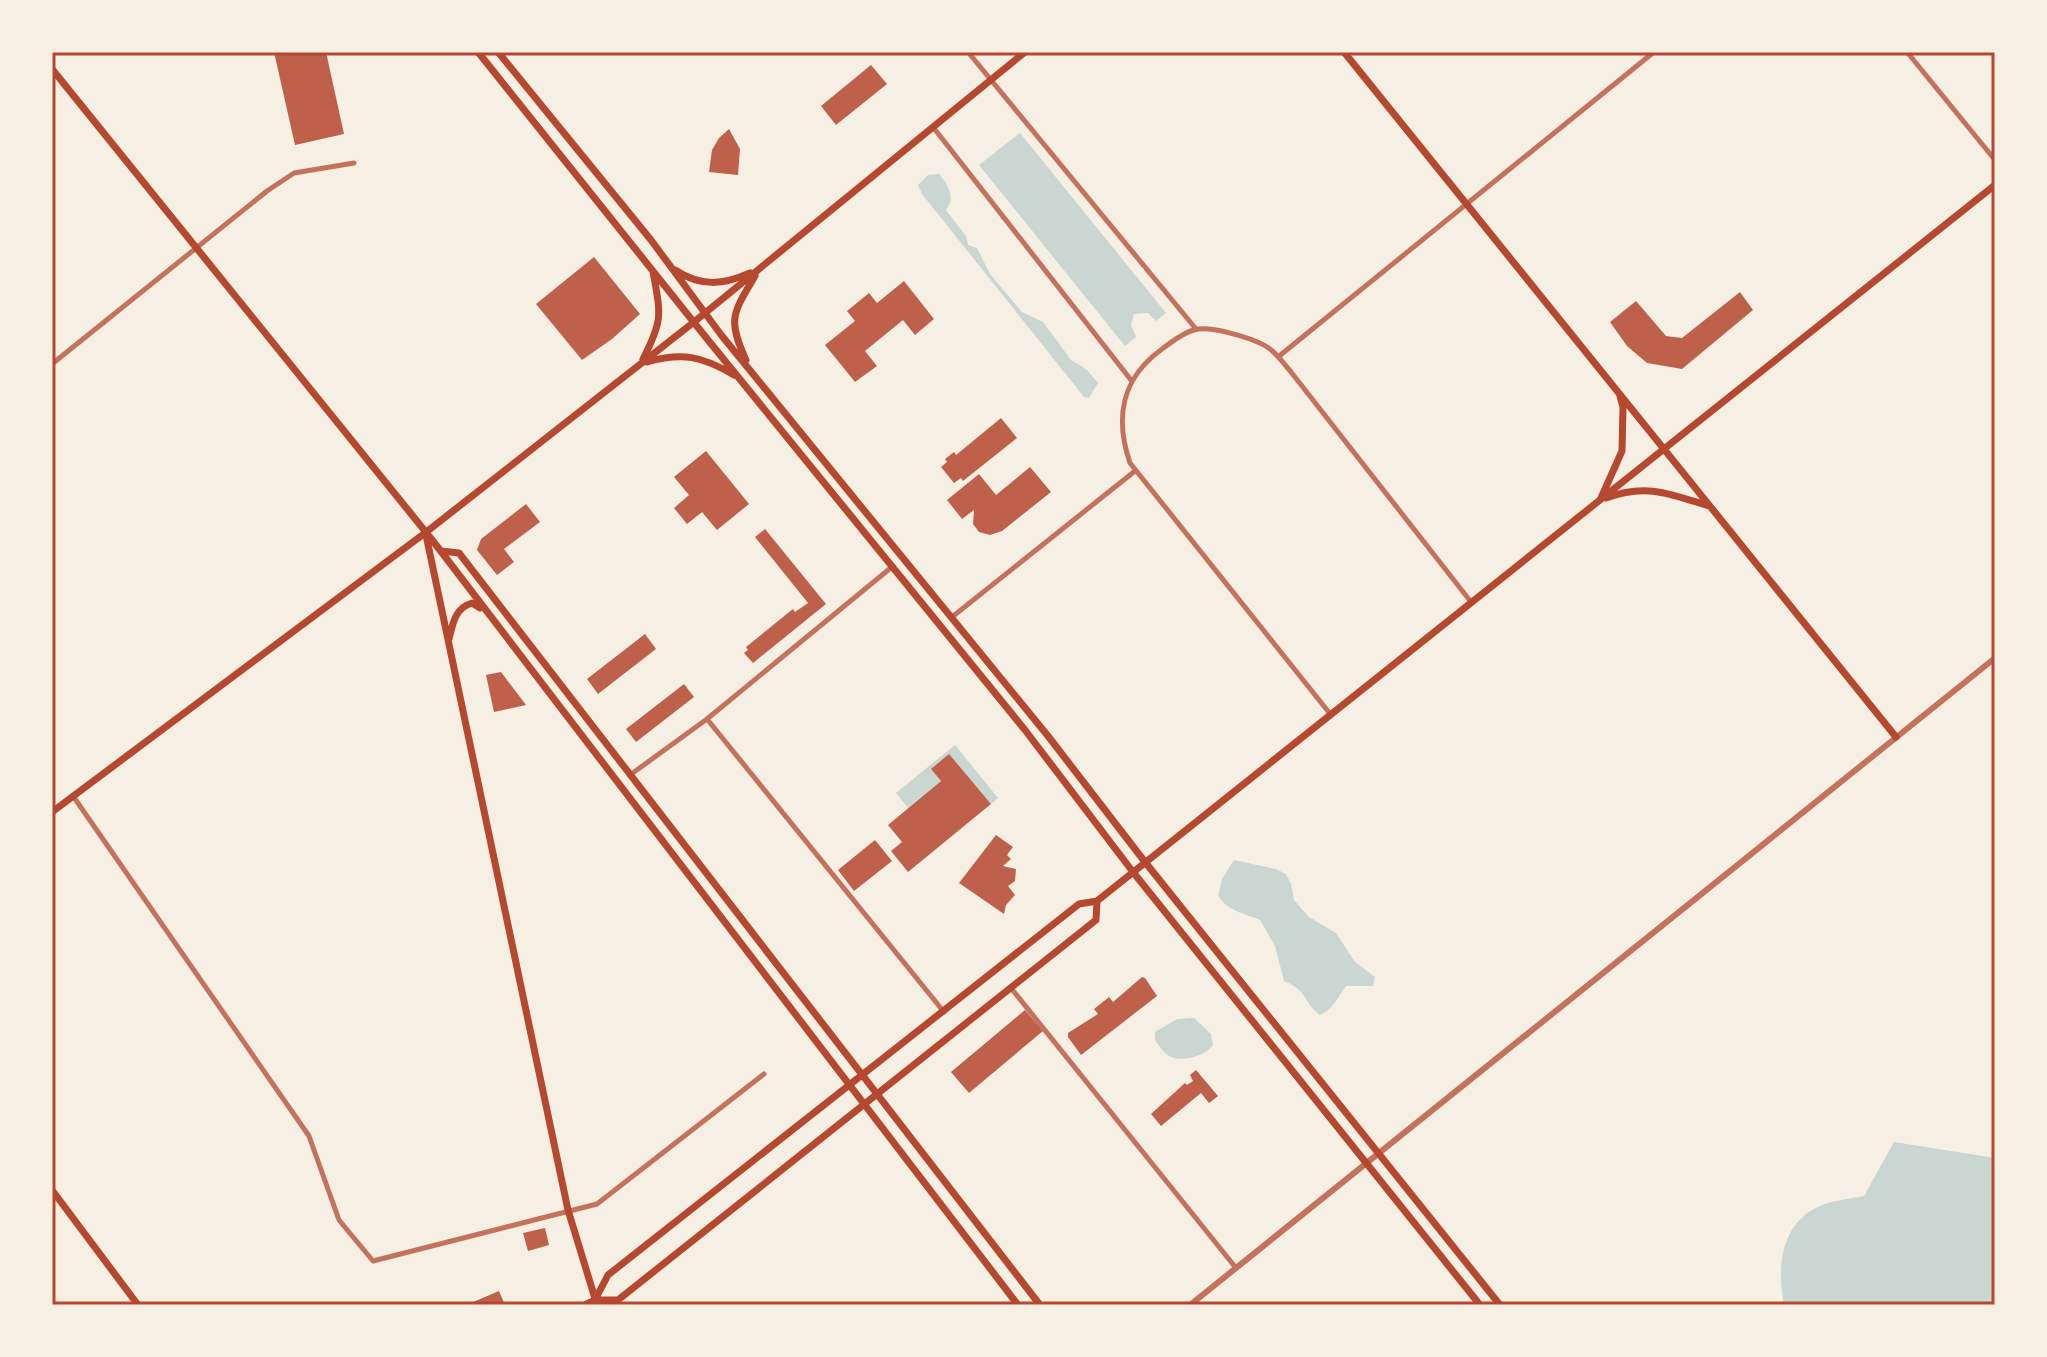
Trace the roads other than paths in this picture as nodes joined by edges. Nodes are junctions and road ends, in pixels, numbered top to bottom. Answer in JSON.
{"nodes":[{"id":1,"x":478,"y":52,"type":"edge"},
{"id":2,"x":498,"y":52,"type":"edge"},
{"id":3,"x":968,"y":52,"type":"edge"},
{"id":4,"x":1025,"y":52,"type":"edge"},
{"id":5,"x":1344,"y":52,"type":"edge"},
{"id":6,"x":1654,"y":52,"type":"edge"},
{"id":7,"x":1907,"y":52,"type":"edge"},
{"id":8,"x":52,"y":69,"type":"edge"},
{"id":9,"x":991,"y":80,"type":"junction"},
{"id":10,"x":933,"y":127,"type":"junction"},
{"id":11,"x":1995,"y":160,"type":"edge"},
{"id":12,"x":354,"y":163,"type":"dead end"},
{"id":13,"x":1995,"y":185,"type":"edge"},
{"id":14,"x":1467,"y":204,"type":"junction"},
{"id":15,"x":198,"y":247,"type":"junction"},
{"id":16,"x":670,"y":266,"type":"junction"},
{"id":17,"x":759,"y":269,"type":"junction"},
{"id":18,"x":653,"y":270,"type":"junction"},
{"id":19,"x":705,"y":314,"type":"junction"},
{"id":20,"x":694,"y":322,"type":"junction"},
{"id":21,"x":1196,"y":329,"type":"junction"},
{"id":22,"x":1278,"y":357,"type":"junction"},
{"id":23,"x":52,"y":364,"type":"edge"},
{"id":24,"x":641,"y":364,"type":"junction"},
{"id":25,"x":750,"y":369,"type":"junction"},
{"id":26,"x":739,"y":378,"type":"junction"},
{"id":27,"x":1131,"y":380,"type":"junction"},
{"id":28,"x":1620,"y":394,"type":"junction"},
{"id":29,"x":1664,"y":449,"type":"junction"},
{"id":30,"x":1135,"y":471,"type":"junction"},
{"id":31,"x":1600,"y":500,"type":"junction"},
{"id":32,"x":1709,"y":506,"type":"junction"},
{"id":33,"x":425,"y":533,"type":"junction"},
{"id":34,"x":441,"y":551,"type":"junction"},
{"id":35,"x":894,"y":566,"type":"junction"},
{"id":36,"x":1471,"y":602,"type":"junction"},
{"id":37,"x":487,"y":613,"type":"junction"},
{"id":38,"x":952,"y":617,"type":"junction"},
{"id":39,"x":448,"y":641,"type":"junction"},
{"id":40,"x":1994,"y":660,"type":"edge"},
{"id":41,"x":1331,"y":715,"type":"junction"},
{"id":42,"x":707,"y":719,"type":"junction"},
{"id":43,"x":1896,"y":737,"type":"junction"},
{"id":44,"x":630,"y":775,"type":"junction"},
{"id":45,"x":73,"y":796,"type":"junction"},
{"id":46,"x":52,"y":812,"type":"edge"},
{"id":47,"x":1145,"y":862,"type":"junction"},
{"id":48,"x":1133,"y":872,"type":"junction"},
{"id":49,"x":1097,"y":901,"type":"junction"},
{"id":50,"x":1010,"y":988,"type":"junction"},
{"id":51,"x":944,"y":1012,"type":"junction"},
{"id":52,"x":764,"y":1074,"type":"dead end"},
{"id":53,"x":862,"y":1075,"type":"junction"},
{"id":54,"x":851,"y":1084,"type":"junction"},
{"id":55,"x":877,"y":1093,"type":"junction"},
{"id":56,"x":865,"y":1102,"type":"junction"},
{"id":57,"x":1378,"y":1154,"type":"junction"},
{"id":58,"x":1367,"y":1163,"type":"junction"},
{"id":59,"x":52,"y":1190,"type":"edge"},
{"id":60,"x":568,"y":1210,"type":"junction"},
{"id":61,"x":1236,"y":1268,"type":"junction"},
{"id":62,"x":596,"y":1302,"type":"edge"},
{"id":63,"x":138,"y":1305,"type":"edge"},
{"id":64,"x":585,"y":1305,"type":"edge"},
{"id":65,"x":1018,"y":1305,"type":"edge"},
{"id":66,"x":1040,"y":1305,"type":"edge"},
{"id":67,"x":1190,"y":1305,"type":"edge"},
{"id":68,"x":1480,"y":1305,"type":"edge"},
{"id":69,"x":1500,"y":1305,"type":"edge"}],
"edges":[{"from":1,"to":18,"type":"main road"},
{"from":2,"to":16,"type":"main road"},
{"from":3,"to":9,"type":"street"},
{"from":4,"to":9,"type":"main road"},
{"from":5,"to":14,"type":"main road"},
{"from":6,"to":14,"type":"street"},
{"from":7,"to":11,"type":"street"},
{"from":8,"to":15,"type":"main road"},
{"from":9,"to":10,"type":"main road"},
{"from":9,"to":21,"type":"street"},
{"from":10,"to":17,"type":"main road"},
{"from":10,"to":27,"type":"street"},
{"from":12,"to":15,"type":"street"},
{"from":13,"to":29,"type":"main road"},
{"from":14,"to":22,"type":"street"},
{"from":14,"to":28,"type":"main road"},
{"from":15,"to":23,"type":"street"},
{"from":15,"to":33,"type":"main road"},
{"from":16,"to":17,"type":"main road"},
{"from":16,"to":19,"type":"main road"},
{"from":17,"to":19,"type":"main road"},
{"from":17,"to":25,"type":"main road"},
{"from":18,"to":20,"type":"main road"},
{"from":18,"to":24,"type":"main road"},
{"from":19,"to":20,"type":"main road"},
{"from":19,"to":25,"type":"main road"},
{"from":20,"to":24,"type":"main road"},
{"from":20,"to":26,"type":"main road"},
{"from":21,"to":22,"type":"street"},
{"from":21,"to":27,"type":"street"},
{"from":22,"to":36,"type":"street"},
{"from":24,"to":26,"type":"main road"},
{"from":24,"to":33,"type":"main road"},
{"from":25,"to":38,"type":"main road"},
{"from":26,"to":35,"type":"main road"},
{"from":27,"to":30,"type":"street"},
{"from":28,"to":29,"type":"main road"},
{"from":28,"to":31,"type":"main road"},
{"from":29,"to":31,"type":"main road"},
{"from":29,"to":32,"type":"main road"},
{"from":30,"to":38,"type":"street"},
{"from":30,"to":41,"type":"street"},
{"from":31,"to":32,"type":"main road"},
{"from":31,"to":36,"type":"main road"},
{"from":32,"to":43,"type":"main road"},
{"from":33,"to":34,"type":"main road"},
{"from":33,"to":39,"type":"main road"},
{"from":33,"to":45,"type":"main road"},
{"from":34,"to":37,"type":"main road"},
{"from":34,"to":44,"type":"main road"},
{"from":35,"to":42,"type":"street"},
{"from":35,"to":48,"type":"main road"},
{"from":36,"to":41,"type":"main road"},
{"from":37,"to":39,"type":"main road"},
{"from":37,"to":54,"type":"main road"},
{"from":38,"to":47,"type":"main road"},
{"from":39,"to":60,"type":"main road"},
{"from":40,"to":43,"type":"street"},
{"from":41,"to":47,"type":"main road"},
{"from":42,"to":44,"type":"street"},
{"from":42,"to":51,"type":"street"},
{"from":43,"to":57,"type":"street"},
{"from":44,"to":53,"type":"main road"},
{"from":45,"to":46,"type":"main road"},
{"from":45,"to":60,"type":"street"},
{"from":47,"to":48,"type":"main road"},
{"from":47,"to":57,"type":"main road"},
{"from":48,"to":49,"type":"main road"},
{"from":48,"to":58,"type":"main road"},
{"from":49,"to":50,"type":"main road"},
{"from":49,"to":51,"type":"main road"},
{"from":50,"to":55,"type":"main road"},
{"from":50,"to":61,"type":"street"},
{"from":51,"to":53,"type":"main road"},
{"from":52,"to":60,"type":"street"},
{"from":53,"to":54,"type":"main road"},
{"from":53,"to":55,"type":"main road"},
{"from":54,"to":56,"type":"main road"},
{"from":54,"to":62,"type":"main road"},
{"from":55,"to":56,"type":"main road"},
{"from":55,"to":66,"type":"main road"},
{"from":56,"to":62,"type":"main road"},
{"from":56,"to":65,"type":"main road"},
{"from":57,"to":58,"type":"street"},
{"from":57,"to":69,"type":"main road"},
{"from":58,"to":61,"type":"street"},
{"from":58,"to":68,"type":"main road"},
{"from":59,"to":63,"type":"main road"},
{"from":60,"to":62,"type":"main road"},
{"from":61,"to":67,"type":"street"},
{"from":62,"to":64,"type":"main road"}]}
